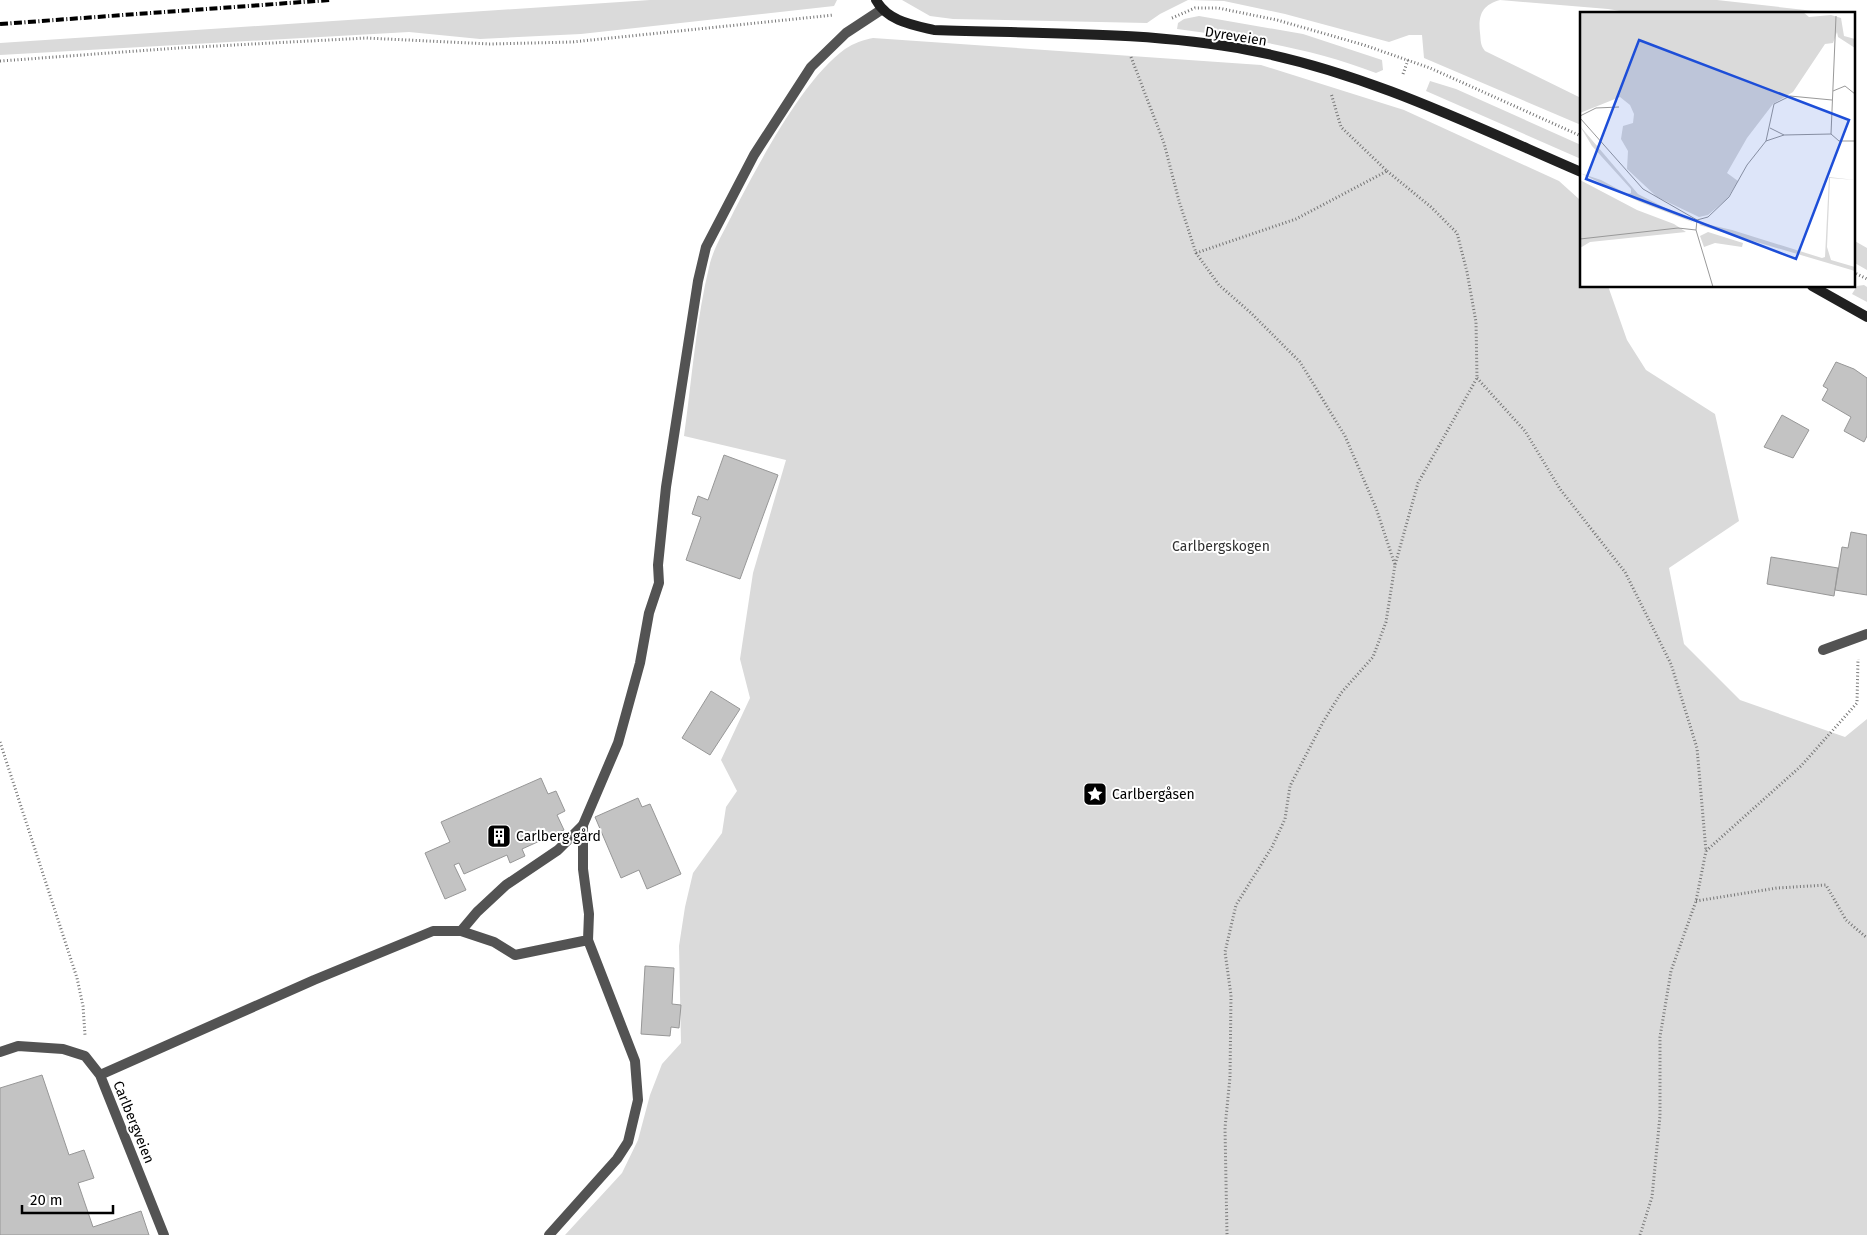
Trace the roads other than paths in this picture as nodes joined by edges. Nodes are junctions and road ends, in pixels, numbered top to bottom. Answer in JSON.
{"nodes":[{"id":1,"x":876,"y":0,"type":"edge"},
{"id":2,"x":881,"y":10,"type":"junction"},
{"id":3,"x":1580,"y":172,"type":"edge"},
{"id":4,"x":1816,"y":288,"type":"edge"},
{"id":5,"x":1867,"y":317,"type":"edge"},
{"id":6,"x":1863,"y":637,"type":"edge"},
{"id":7,"x":1823,"y":650,"type":"dead end"},
{"id":8,"x":583,"y":825,"type":"junction"},
{"id":9,"x":461,"y":931,"type":"junction"},
{"id":10,"x":588,"y":940,"type":"junction"},
{"id":11,"x":0,"y":1052,"type":"edge"},
{"id":12,"x":100,"y":1074,"type":"junction"},
{"id":13,"x":164,"y":1235,"type":"edge"},
{"id":14,"x":549,"y":1235,"type":"edge"}],
"edges":[{"from":1,"to":2,"type":"main road"},
{"from":2,"to":3,"type":"main road","name":"Dyreveien"},
{"from":2,"to":8,"type":"street"},
{"from":4,"to":5,"type":"main road"},
{"from":6,"to":7,"type":"street"},
{"from":8,"to":9,"type":"street"},
{"from":8,"to":10,"type":"street"},
{"from":9,"to":10,"type":"street"},
{"from":9,"to":12,"type":"street"},
{"from":10,"to":14,"type":"street"},
{"from":11,"to":12,"type":"street","name":"Carlbergveien"},
{"from":12,"to":13,"type":"street","name":"Carlbergveien"}]}
